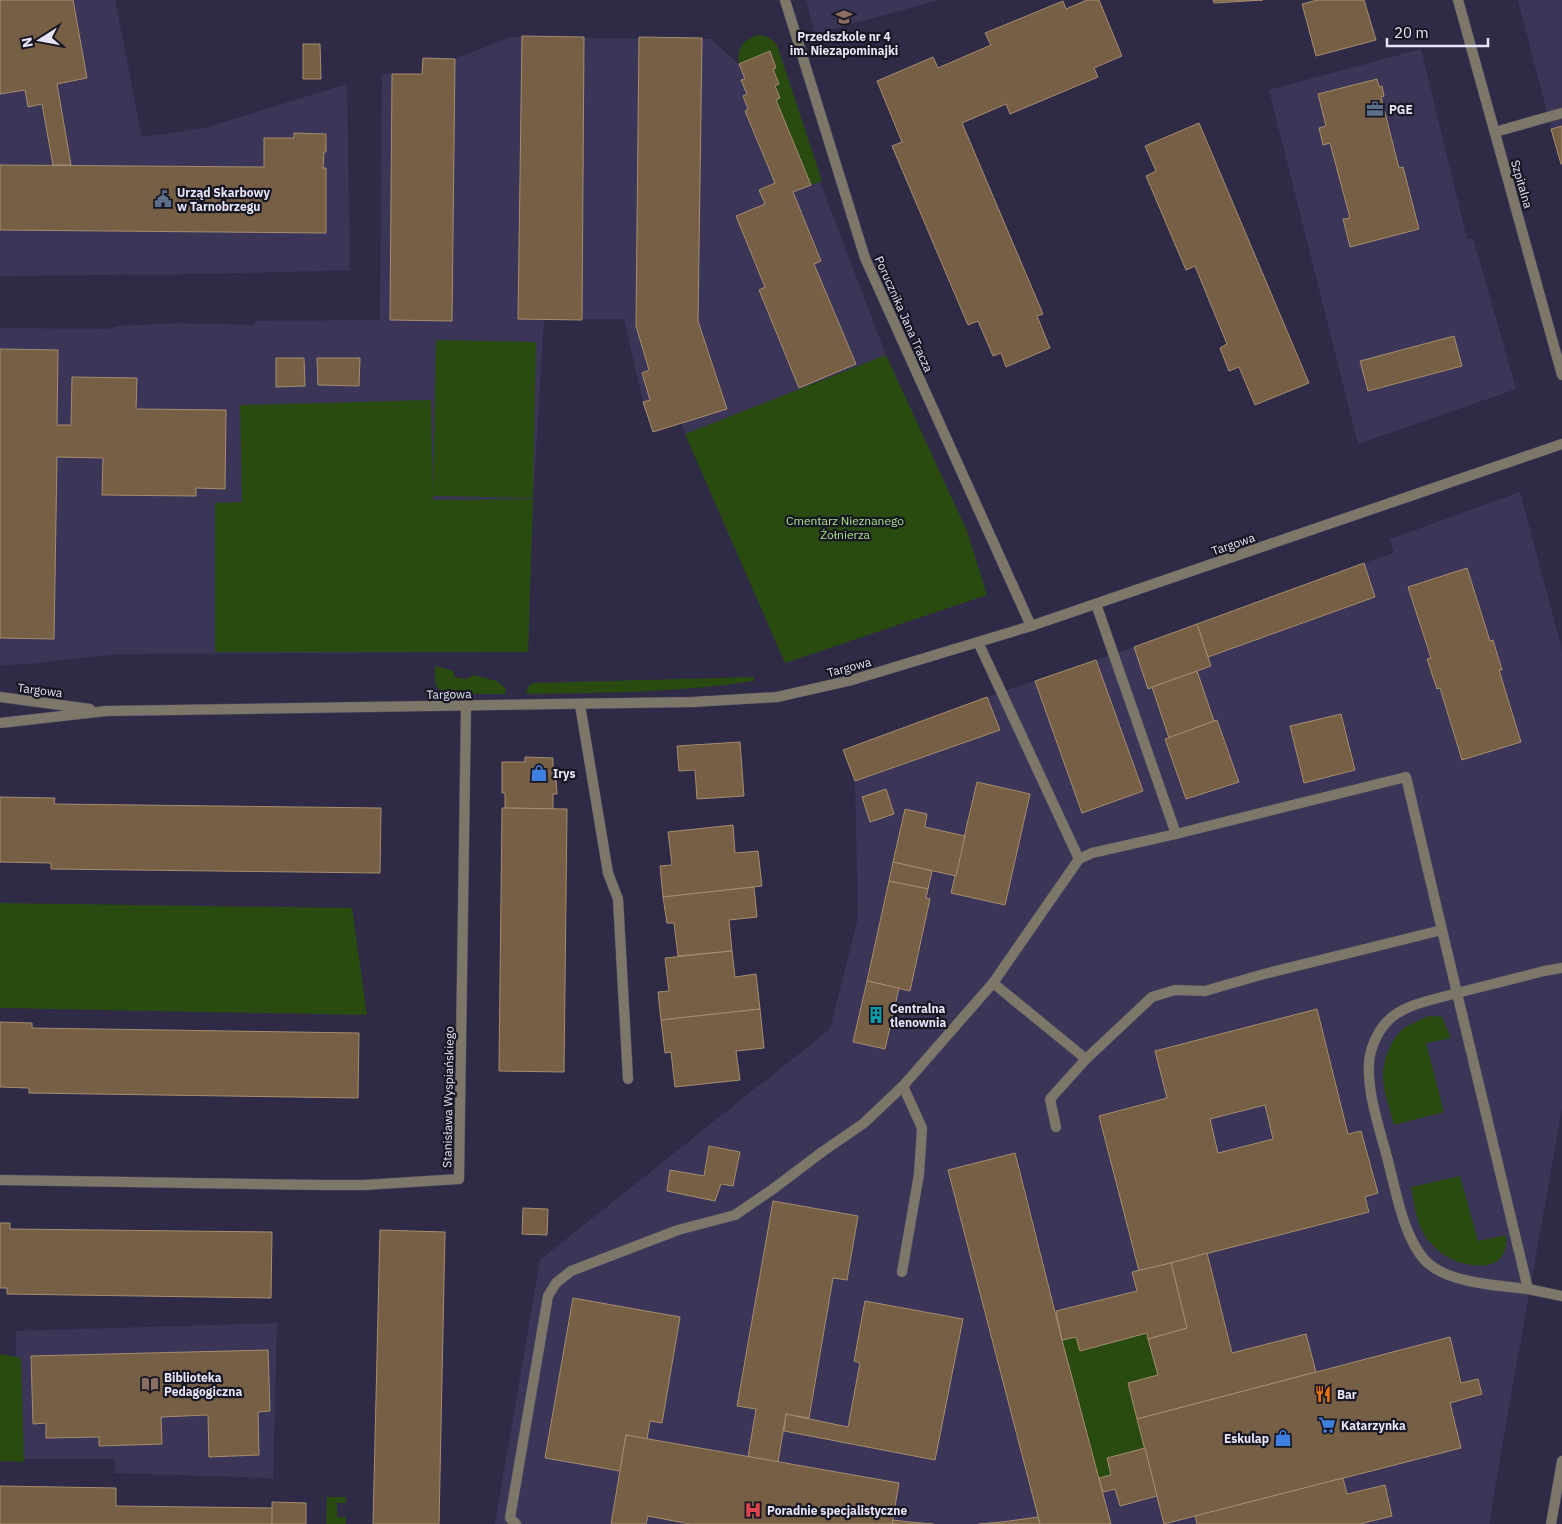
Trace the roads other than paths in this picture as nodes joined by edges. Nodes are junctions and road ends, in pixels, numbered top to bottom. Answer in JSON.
{"nodes":[{"id":1,"x":785,"y":0,"type":"edge"},
{"id":2,"x":1458,"y":0,"type":"edge"},
{"id":3,"x":1562,"y":113,"type":"edge"},
{"id":4,"x":1494,"y":132,"type":"junction"},
{"id":5,"x":1562,"y":375,"type":"edge"},
{"id":6,"x":1562,"y":444,"type":"edge"},
{"id":7,"x":1096,"y":604,"type":"junction"},
{"id":8,"x":1031,"y":626,"type":"junction"},
{"id":9,"x":978,"y":642,"type":"junction"},
{"id":10,"x":0,"y":697,"type":"edge"},
{"id":11,"x":580,"y":704,"type":"junction"},
{"id":12,"x":466,"y":706,"type":"junction"},
{"id":13,"x":106,"y":711,"type":"junction"},
{"id":14,"x":0,"y":723,"type":"edge"},
{"id":15,"x":1176,"y":834,"type":"junction"},
{"id":16,"x":1079,"y":860,"type":"junction"},
{"id":17,"x":1442,"y":930,"type":"junction"},
{"id":18,"x":1562,"y":968,"type":"edge"},
{"id":19,"x":993,"y":983,"type":"junction"},
{"id":20,"x":1457,"y":993,"type":"junction"},
{"id":21,"x":1086,"y":1059,"type":"junction"},
{"id":22,"x":628,"y":1079,"type":"dead end"},
{"id":23,"x":903,"y":1086,"type":"junction"},
{"id":24,"x":1056,"y":1127,"type":"dead end"},
{"id":25,"x":0,"y":1180,"type":"edge"},
{"id":26,"x":902,"y":1272,"type":"dead end"},
{"id":27,"x":1528,"y":1290,"type":"junction"},
{"id":28,"x":1562,"y":1296,"type":"edge"},
{"id":29,"x":1562,"y":1461,"type":"edge"},
{"id":30,"x":516,"y":1524,"type":"edge"},
{"id":31,"x":1551,"y":1524,"type":"edge"}],
"edges":[{"from":1,"to":8,"type":"street","name":"Porucznika Jana Tracza"},
{"from":2,"to":4,"type":"street","name":"Szpitalna"},
{"from":3,"to":4,"type":"street"},
{"from":4,"to":5,"type":"street","name":"Szpitalna"},
{"from":6,"to":7,"type":"street","name":"Targowa"},
{"from":7,"to":8,"type":"street","name":"Targowa"},
{"from":7,"to":15,"type":"street"},
{"from":8,"to":9,"type":"street","name":"Targowa"},
{"from":9,"to":11,"type":"street","name":"Targowa"},
{"from":9,"to":16,"type":"street"},
{"from":10,"to":13,"type":"street","name":"Targowa"},
{"from":11,"to":12,"type":"street","name":"Targowa"},
{"from":11,"to":22,"type":"street"},
{"from":12,"to":13,"type":"street","name":"Targowa"},
{"from":12,"to":25,"type":"street","name":"Stanisława Wyspiańskiego"},
{"from":13,"to":14,"type":"street","name":"Targowa"},
{"from":15,"to":16,"type":"street"},
{"from":15,"to":17,"type":"street"},
{"from":16,"to":19,"type":"street"},
{"from":17,"to":20,"type":"street"},
{"from":17,"to":21,"type":"street"},
{"from":18,"to":20,"type":"street"},
{"from":19,"to":21,"type":"street"},
{"from":19,"to":23,"type":"street"},
{"from":20,"to":27,"type":"street"},
{"from":20,"to":27,"type":"street"},
{"from":21,"to":24,"type":"street"},
{"from":23,"to":26,"type":"street"},
{"from":23,"to":30,"type":"street"},
{"from":27,"to":28,"type":"street"},
{"from":29,"to":31,"type":"street"}]}
